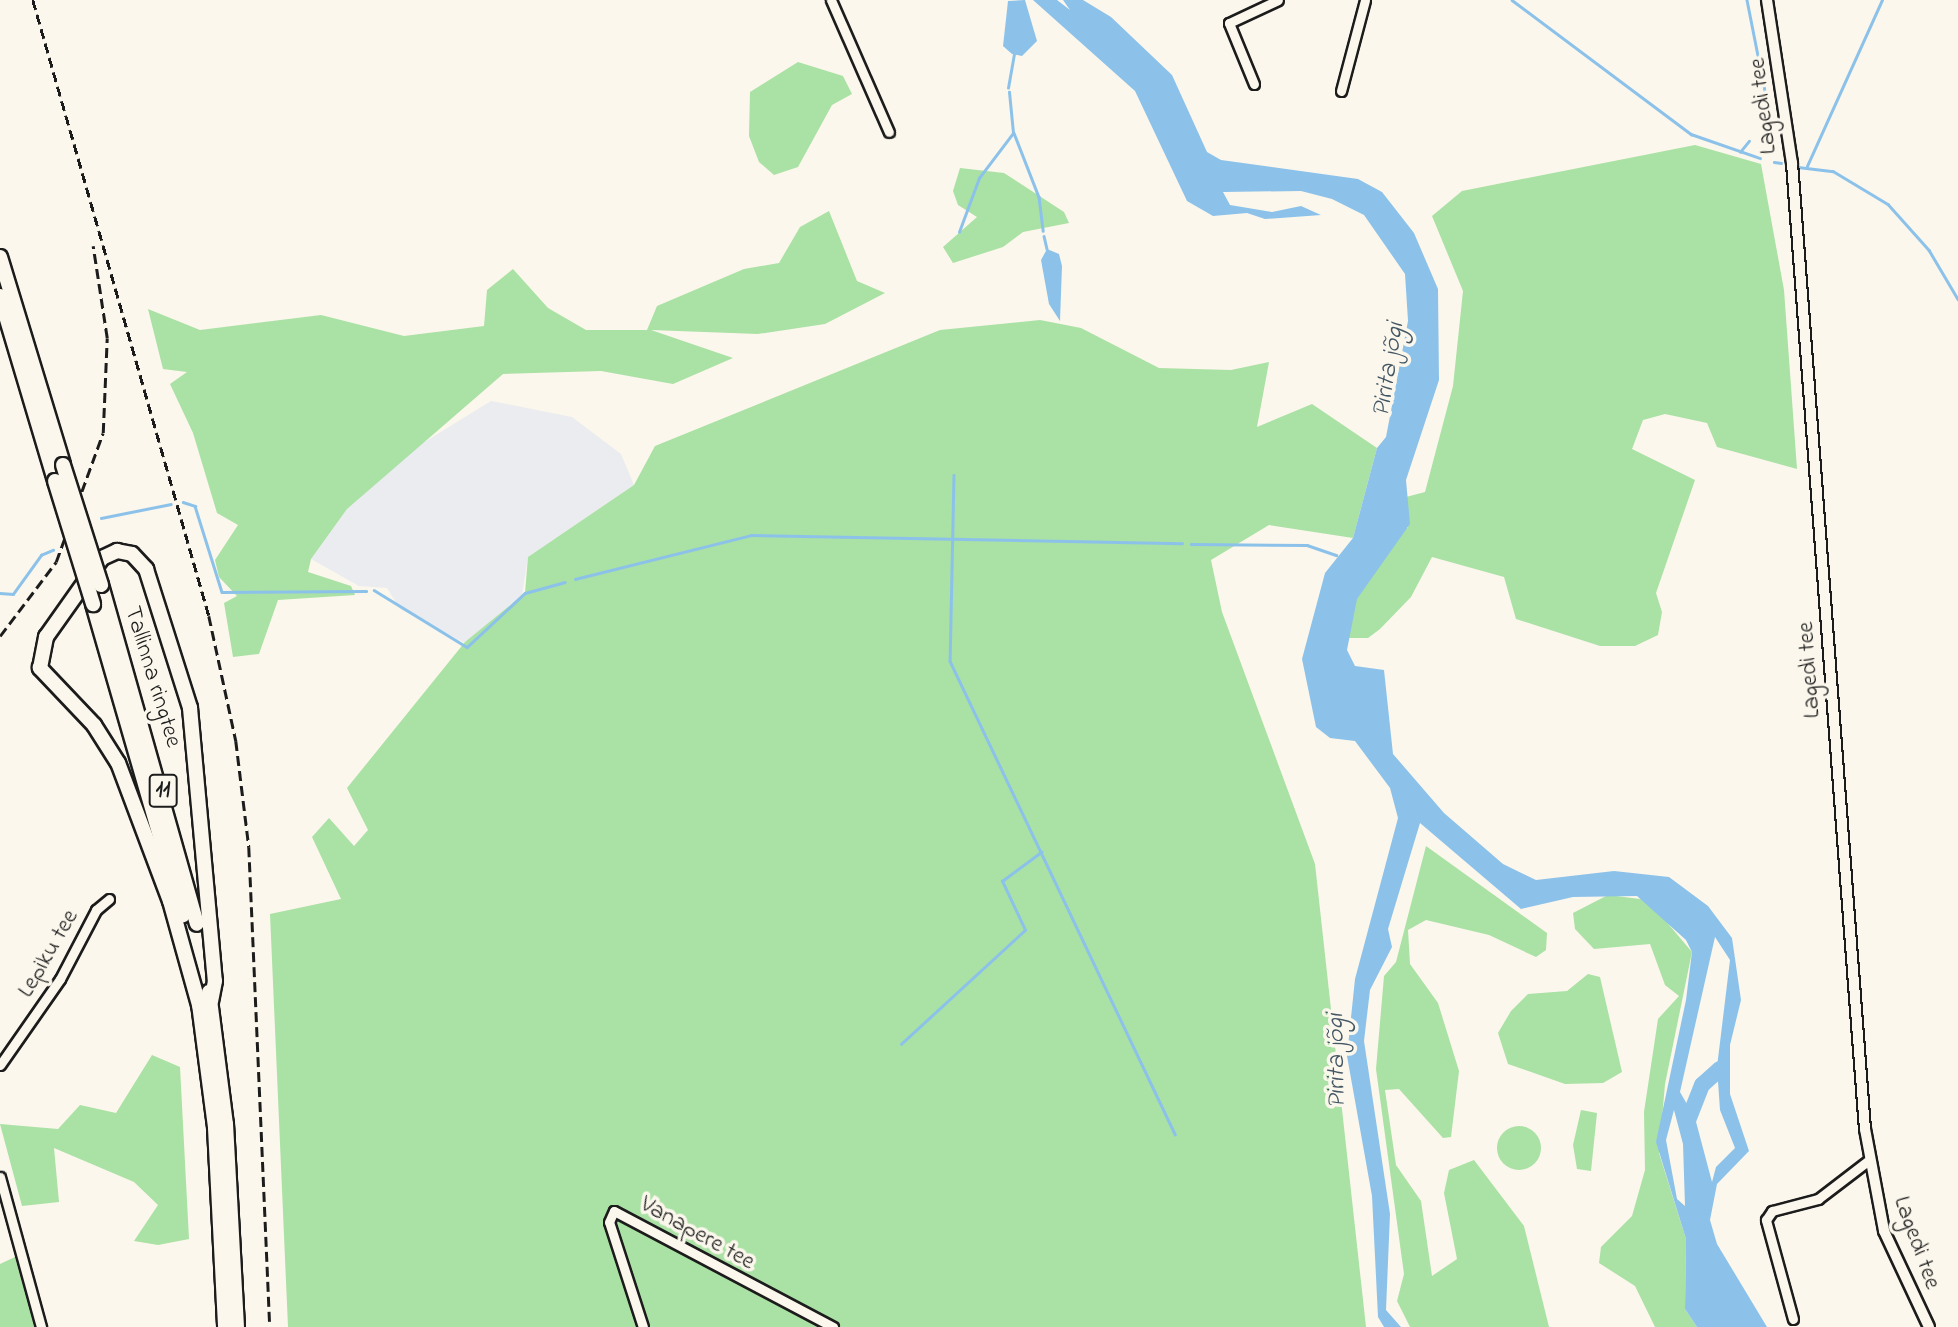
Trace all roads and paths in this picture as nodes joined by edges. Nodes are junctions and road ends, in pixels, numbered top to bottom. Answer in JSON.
{"nodes":[{"id":1,"x":831,"y":0,"type":"edge"},
{"id":2,"x":1278,"y":0,"type":"edge"},
{"id":3,"x":1365,"y":0,"type":"edge"},
{"id":4,"x":1767,"y":0,"type":"edge"},
{"id":5,"x":1254,"y":84,"type":"dead end"},
{"id":6,"x":1340,"y":91,"type":"dead end"},
{"id":7,"x":889,"y":132,"type":"dead end"},
{"id":8,"x":0,"y":257,"type":"edge"},
{"id":9,"x":0,"y":296,"type":"edge"},
{"id":10,"x":109,"y":899,"type":"dead end"},
{"id":11,"x":206,"y":1006,"type":"junction"},
{"id":12,"x":0,"y":1065,"type":"edge"},
{"id":13,"x":1869,"y":1160,"type":"junction"},
{"id":14,"x":0,"y":1177,"type":"edge"},
{"id":15,"x":1793,"y":1319,"type":"dead end"},
{"id":16,"x":41,"y":1327,"type":"edge"},
{"id":17,"x":225,"y":1327,"type":"edge"},
{"id":18,"x":237,"y":1327,"type":"edge"},
{"id":19,"x":643,"y":1327,"type":"edge"},
{"id":20,"x":833,"y":1327,"type":"edge"},
{"id":21,"x":1929,"y":1327,"type":"edge"}],
"edges":[{"from":1,"to":7,"type":"street"},
{"from":2,"to":5,"type":"street"},
{"from":3,"to":6,"type":"street"},
{"from":4,"to":13,"type":"street","name":"Lagedi tee"},
{"from":8,"to":11,"type":"highway","name":"Tallinna ringtee","number":"11","bridge":true},
{"from":9,"to":11,"type":"highway","name":"Tallinna ringtee","number":"11","bridge":true},
{"from":10,"to":12,"type":"street","name":"Lepiku tee"},
{"from":11,"to":11,"type":"highway"},
{"from":11,"to":17,"type":"highway","name":"Tallinna ringtee","number":"11"},
{"from":11,"to":18,"type":"highway","name":"Tallinna ringtee","number":"11"},
{"from":13,"to":15,"type":"street"},
{"from":13,"to":21,"type":"street","name":"Lagedi tee"},
{"from":14,"to":16,"type":"street"},
{"from":19,"to":20,"type":"street","name":"Vanapere tee"}]}
